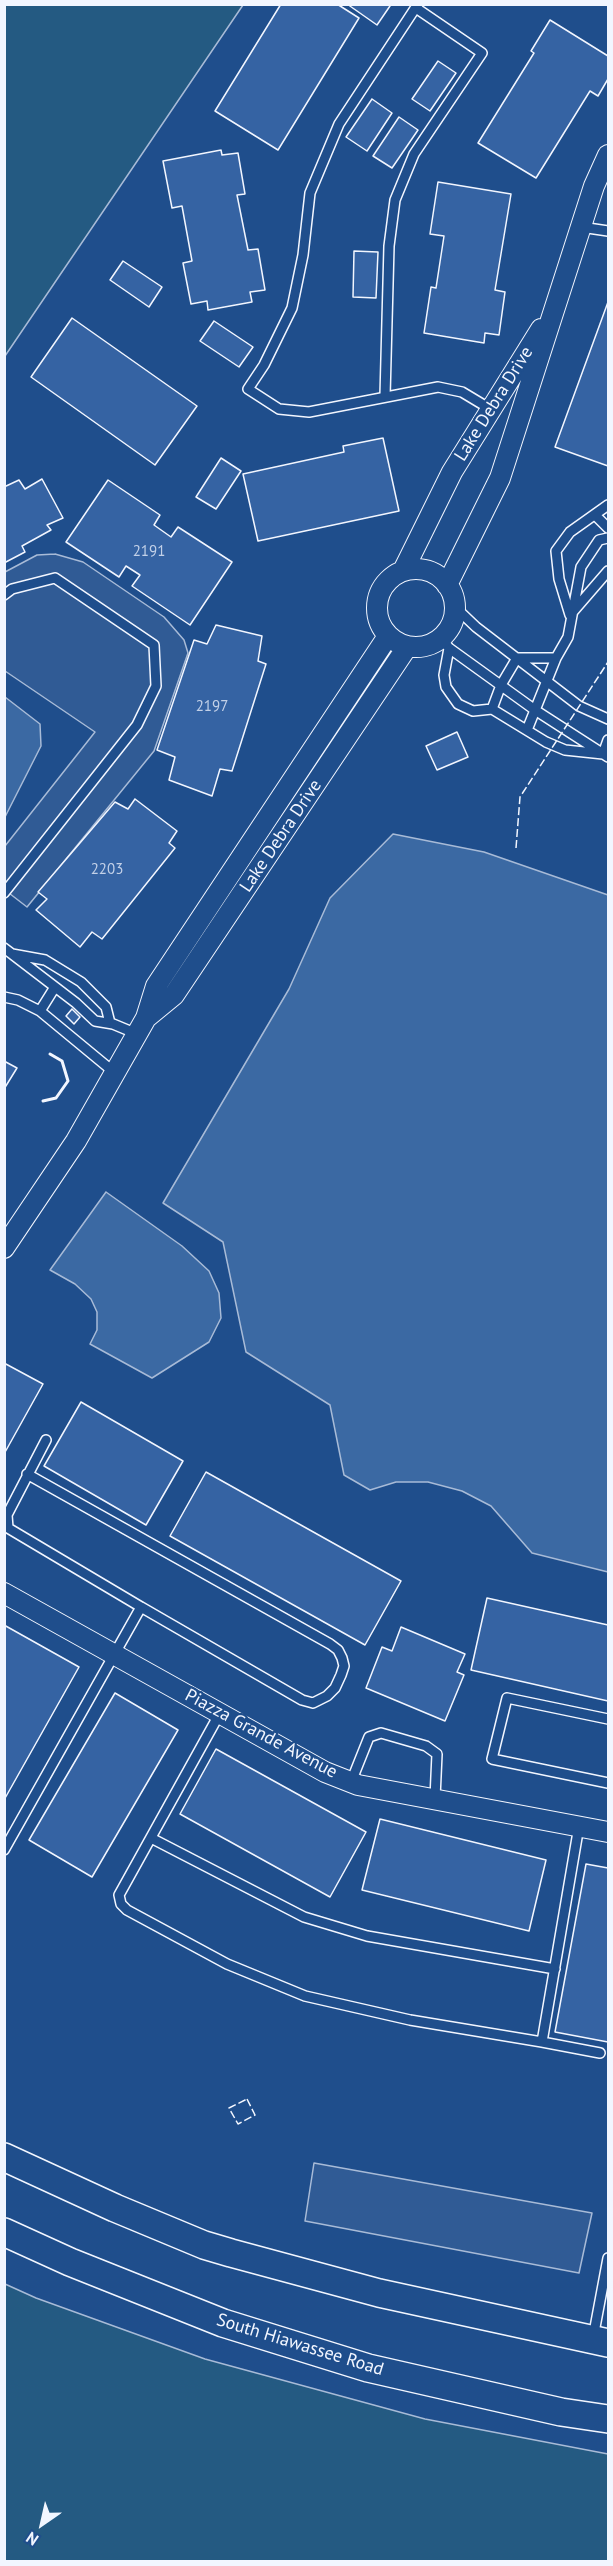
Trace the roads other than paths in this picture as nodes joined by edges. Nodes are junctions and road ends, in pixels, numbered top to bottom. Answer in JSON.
{"nodes":[{"id":1,"x":417,"y":6,"type":"edge"},
{"id":2,"x":609,"y":155,"type":"edge"},
{"id":3,"x":581,"y":227,"type":"junction"},
{"id":4,"x":609,"y":231,"type":"edge"},
{"id":5,"x":556,"y":304,"type":"junction"},
{"id":6,"x":385,"y":396,"type":"junction"},
{"id":7,"x":492,"y":410,"type":"junction"},
{"id":8,"x":519,"y":424,"type":"junction"},
{"id":9,"x":609,"y":505,"type":"edge"},
{"id":10,"x":595,"y":515,"type":"junction"},
{"id":11,"x":609,"y":528,"type":"edge"},
{"id":12,"x":609,"y":538,"type":"edge"},
{"id":13,"x":404,"y":571,"type":"junction"},
{"id":14,"x":609,"y":571,"type":"edge"},
{"id":15,"x":447,"y":585,"type":"junction"},
{"id":16,"x":4,"y":595,"type":"edge"},
{"id":17,"x":455,"y":607,"type":"junction"},
{"id":18,"x":570,"y":615,"type":"junction"},
{"id":19,"x":388,"y":636,"type":"junction"},
{"id":20,"x":445,"y":643,"type":"junction"},
{"id":21,"x":407,"y":647,"type":"junction"},
{"id":22,"x":517,"y":658,"type":"junction"},
{"id":23,"x":556,"y":658,"type":"junction"},
{"id":24,"x":547,"y":680,"type":"junction"},
{"id":25,"x":501,"y":685,"type":"junction"},
{"id":26,"x":492,"y":709,"type":"junction"},
{"id":27,"x":535,"y":710,"type":"junction"},
{"id":28,"x":609,"y":719,"type":"edge"},
{"id":29,"x":527,"y":730,"type":"junction"},
{"id":30,"x":609,"y":740,"type":"edge"},
{"id":31,"x":606,"y":755,"type":"edge"},
{"id":32,"x":4,"y":893,"type":"edge"},
{"id":33,"x":8,"y":951,"type":"edge"},
{"id":34,"x":55,"y":987,"type":"junction"},
{"id":35,"x":4,"y":997,"type":"edge"},
{"id":36,"x":40,"y":1011,"type":"junction"},
{"id":37,"x":110,"y":1023,"type":"junction"},
{"id":38,"x":142,"y":1026,"type":"junction"},
{"id":39,"x":115,"y":1073,"type":"junction"},
{"id":40,"x":4,"y":1248,"type":"edge"},
{"id":41,"x":46,"y":1440,"type":"dead end"},
{"id":42,"x":27,"y":1474,"type":"junction"},
{"id":43,"x":4,"y":1593,"type":"edge"},
{"id":44,"x":141,"y":1607,"type":"junction"},
{"id":45,"x":113,"y":1654,"type":"junction"},
{"id":46,"x":220,"y":1713,"type":"junction"},
{"id":47,"x":609,"y":1719,"type":"edge"},
{"id":48,"x":351,"y":1782,"type":"junction"},
{"id":49,"x":609,"y":1783,"type":"edge"},
{"id":50,"x":435,"y":1798,"type":"junction"},
{"id":51,"x":579,"y":1826,"type":"junction"},
{"id":52,"x":609,"y":1832,"type":"edge"},
{"id":53,"x":151,"y":1838,"type":"junction"},
{"id":54,"x":4,"y":1850,"type":"edge"},
{"id":55,"x":555,"y":1969,"type":"junction"},
{"id":56,"x":542,"y":2042,"type":"junction"},
{"id":57,"x":600,"y":2053,"type":"dead end"},
{"id":58,"x":4,"y":2157,"type":"edge"},
{"id":59,"x":4,"y":2232,"type":"edge"},
{"id":60,"x":609,"y":2258,"type":"edge"},
{"id":61,"x":600,"y":2342,"type":"edge"},
{"id":62,"x":609,"y":2419,"type":"edge"}],
"edges":[{"from":1,"to":6,"type":"lane"},
{"from":1,"to":6,"type":"lane"},
{"from":2,"to":3,"type":"street","name":"Lake Debra Drive"},
{"from":3,"to":4,"type":"lane"},
{"from":3,"to":5,"type":"street","name":"Lake Debra Drive"},
{"from":5,"to":7,"type":"street","name":"Lake Debra Drive"},
{"from":5,"to":8,"type":"street","name":"Lake Debra Drive"},
{"from":6,"to":7,"type":"lane"},
{"from":7,"to":8,"type":"street"},
{"from":7,"to":13,"type":"street","name":"Lake Debra Drive"},
{"from":8,"to":15,"type":"street","name":"Lake Debra Drive"},
{"from":9,"to":10,"type":"lane"},
{"from":10,"to":11,"type":"lane"},
{"from":10,"to":18,"type":"lane"},
{"from":12,"to":18,"type":"lane"},
{"from":13,"to":15,"type":"street"},
{"from":13,"to":19,"type":"street"},
{"from":14,"to":18,"type":"lane"},
{"from":15,"to":17,"type":"street"},
{"from":16,"to":32,"type":"lane"},
{"from":17,"to":20,"type":"street"},
{"from":17,"to":22,"type":"lane"},
{"from":18,"to":23,"type":"lane"},
{"from":19,"to":21,"type":"street"},
{"from":19,"to":38,"type":"street","name":"Lake Debra Drive"},
{"from":20,"to":21,"type":"street"},
{"from":20,"to":25,"type":"lane"},
{"from":20,"to":26,"type":"lane"},
{"from":21,"to":38,"type":"street","name":"Lake Debra Drive"},
{"from":22,"to":23,"type":"lane"},
{"from":22,"to":24,"type":"lane"},
{"from":22,"to":25,"type":"lane"},
{"from":23,"to":24,"type":"lane"},
{"from":24,"to":27,"type":"lane"},
{"from":24,"to":28,"type":"lane"},
{"from":25,"to":26,"type":"lane"},
{"from":25,"to":27,"type":"lane"},
{"from":26,"to":29,"type":"lane"},
{"from":27,"to":29,"type":"lane"},
{"from":27,"to":31,"type":"lane"},
{"from":29,"to":31,"type":"lane"},
{"from":30,"to":31,"type":"lane"},
{"from":33,"to":34,"type":"lane"},
{"from":33,"to":37,"type":"lane"},
{"from":34,"to":36,"type":"lane"},
{"from":34,"to":37,"type":"lane"},
{"from":35,"to":36,"type":"lane"},
{"from":36,"to":39,"type":"lane"},
{"from":37,"to":38,"type":"lane"},
{"from":38,"to":39,"type":"street","name":"Lake Debra Drive"},
{"from":39,"to":40,"type":"street","name":"Lake Debra Drive"},
{"from":41,"to":42,"type":"lane"},
{"from":42,"to":44,"type":"lane"},
{"from":42,"to":44,"type":"lane"},
{"from":43,"to":45,"type":"street","name":"Piazza Grande Avenue"},
{"from":44,"to":45,"type":"lane"},
{"from":45,"to":46,"type":"street","name":"Piazza Grande Avenue"},
{"from":45,"to":54,"type":"lane"},
{"from":46,"to":48,"type":"street","name":"Piazza Grande Avenue"},
{"from":46,"to":53,"type":"lane"},
{"from":47,"to":49,"type":"lane"},
{"from":48,"to":50,"type":"street","name":"Piazza Grande Avenue"},
{"from":48,"to":50,"type":"lane"},
{"from":50,"to":51,"type":"street","name":"Piazza Grande Avenue"},
{"from":51,"to":52,"type":"street","name":"Piazza Grande Avenue"},
{"from":51,"to":55,"type":"lane"},
{"from":53,"to":55,"type":"lane"},
{"from":53,"to":56,"type":"lane"},
{"from":55,"to":56,"type":"lane"},
{"from":56,"to":57,"type":"lane"},
{"from":58,"to":61,"type":"street"},
{"from":59,"to":62,"type":"street","name":"South Hiawassee Road"},
{"from":60,"to":61,"type":"lane"}]}
